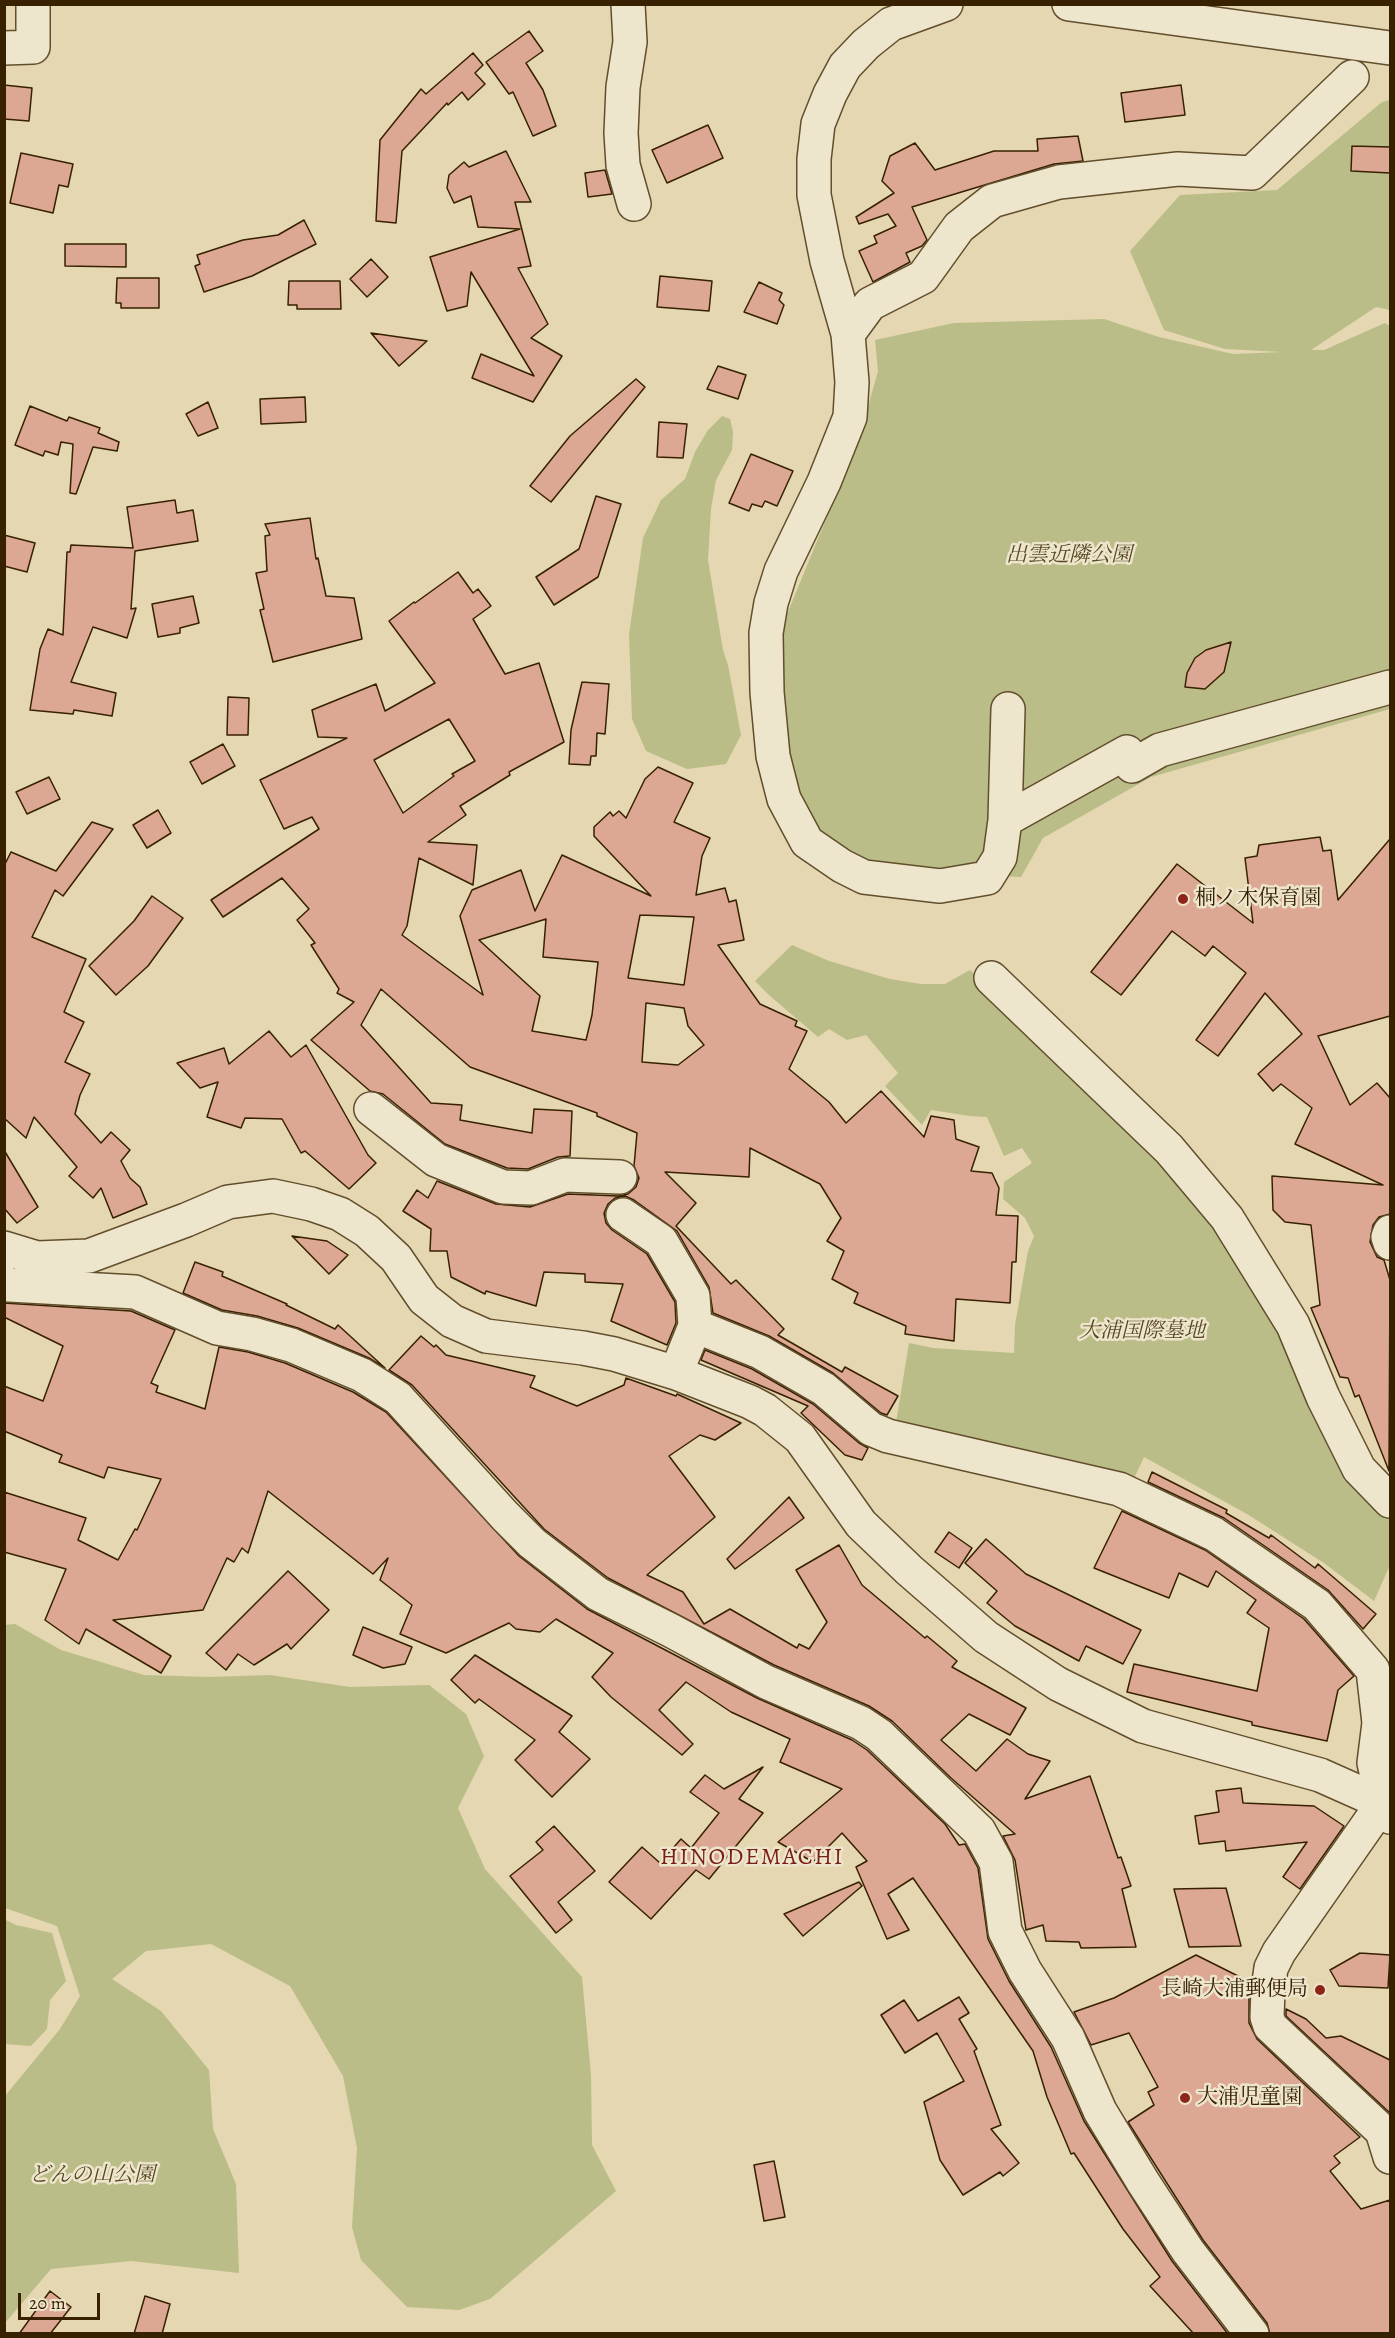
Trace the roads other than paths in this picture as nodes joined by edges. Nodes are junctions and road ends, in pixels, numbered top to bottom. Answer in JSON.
{"nodes":[{"id":1,"x":33,"y":4,"type":"edge"},
{"id":2,"x":628,"y":4,"type":"edge"},
{"id":3,"x":946,"y":4,"type":"edge"},
{"id":4,"x":1070,"y":4,"type":"edge"},
{"id":5,"x":4,"y":48,"type":"edge"},
{"id":6,"x":1390,"y":48,"type":"edge"},
{"id":7,"x":1352,"y":77,"type":"dead end"},
{"id":8,"x":634,"y":204,"type":"dead end"},
{"id":9,"x":848,"y":334,"type":"junction"},
{"id":10,"x":1390,"y":687,"type":"edge"},
{"id":11,"x":1008,"y":709,"type":"dead end"},
{"id":12,"x":1005,"y":820,"type":"junction"},
{"id":13,"x":991,"y":978,"type":"dead end"},
{"id":14,"x":371,"y":1109,"type":"dead end"},
{"id":15,"x":620,"y":1177,"type":"dead end"},
{"id":16,"x":623,"y":1215,"type":"dead end"},
{"id":17,"x":1390,"y":1232,"type":"edge"},
{"id":18,"x":1390,"y":1244,"type":"edge"},
{"id":19,"x":4,"y":1248,"type":"edge"},
{"id":20,"x":4,"y":1282,"type":"edge"},
{"id":21,"x":695,"y":1326,"type":"junction"},
{"id":22,"x":676,"y":1373,"type":"junction"},
{"id":23,"x":1390,"y":1502,"type":"edge"},
{"id":24,"x":1382,"y":1764,"type":"edge"},
{"id":25,"x":1387,"y":1810,"type":"edge"},
{"id":26,"x":1390,"y":2157,"type":"edge"},
{"id":27,"x":1252,"y":2334,"type":"edge"}],
"edges":[{"from":1,"to":5,"type":"street"},
{"from":2,"to":8,"type":"street"},
{"from":3,"to":9,"type":"street"},
{"from":4,"to":6,"type":"street"},
{"from":7,"to":9,"type":"street"},
{"from":9,"to":12,"type":"street"},
{"from":10,"to":12,"type":"street"},
{"from":11,"to":12,"type":"street"},
{"from":13,"to":23,"type":"street"},
{"from":14,"to":15,"type":"street"},
{"from":16,"to":21,"type":"street"},
{"from":17,"to":18,"type":"street"},
{"from":19,"to":22,"type":"street"},
{"from":20,"to":27,"type":"street"},
{"from":21,"to":22,"type":"street"},
{"from":21,"to":24,"type":"street"},
{"from":22,"to":25,"type":"street"},
{"from":24,"to":25,"type":"street"},
{"from":25,"to":26,"type":"street"}]}
